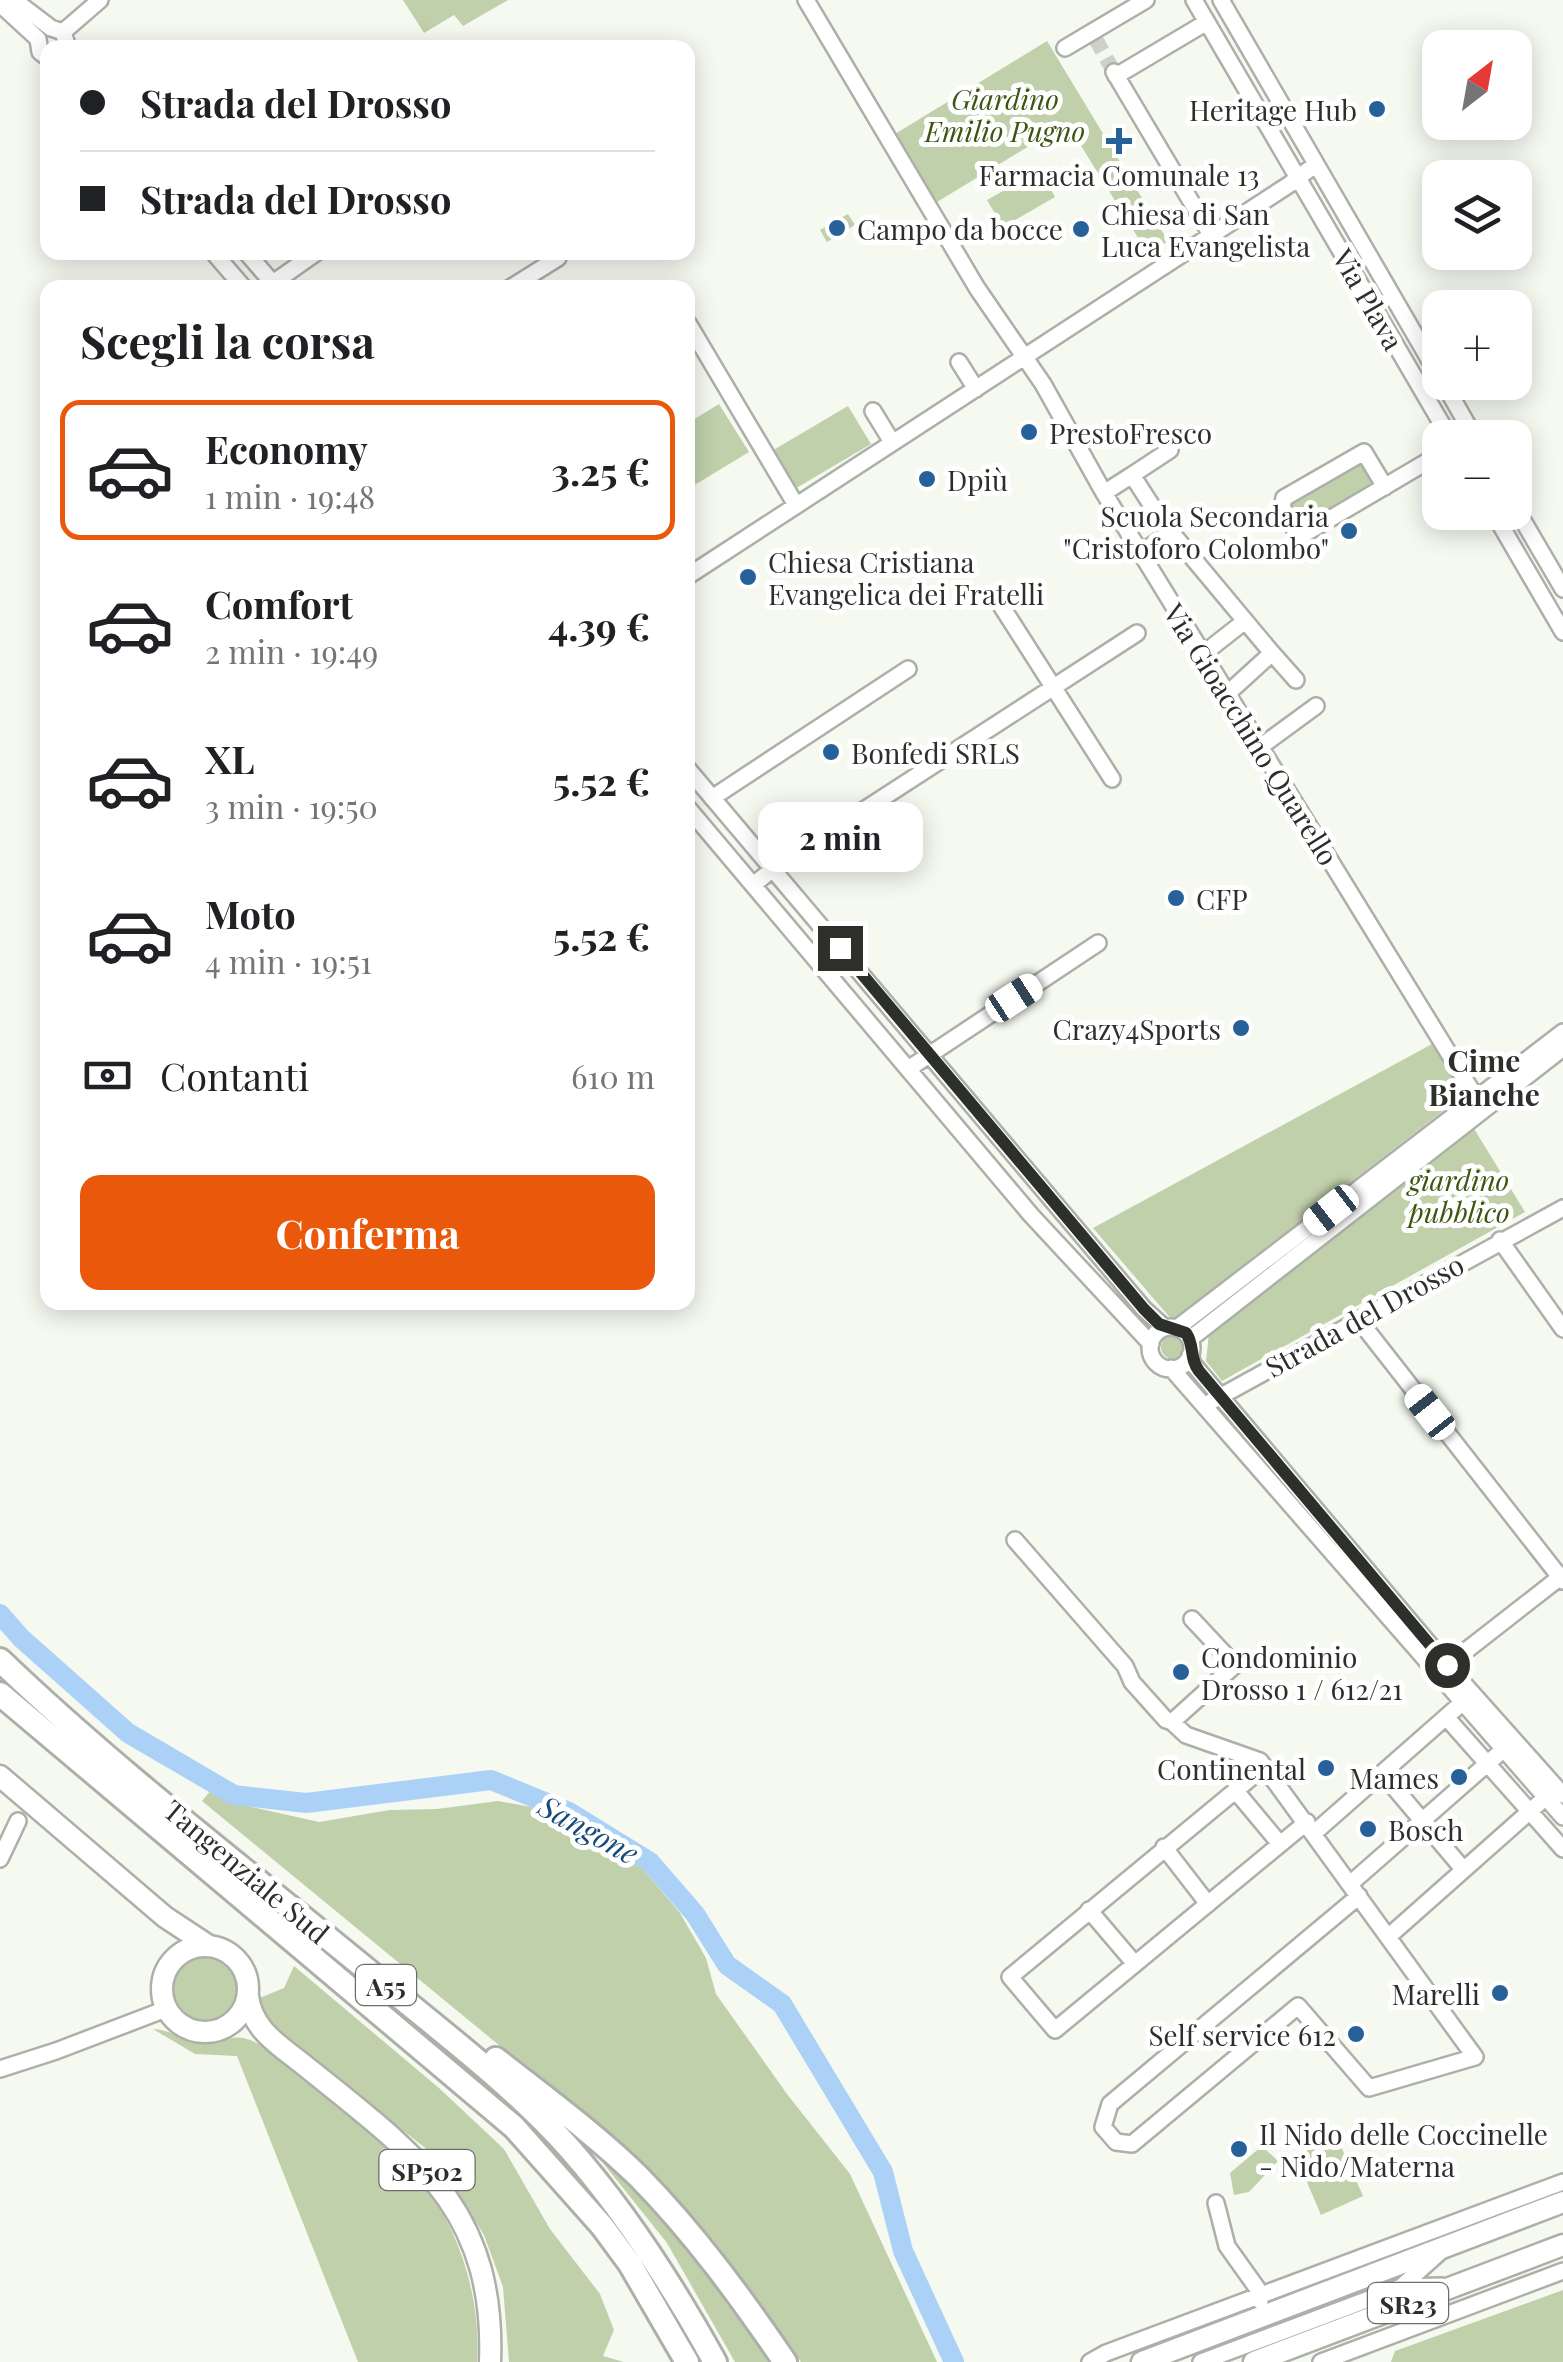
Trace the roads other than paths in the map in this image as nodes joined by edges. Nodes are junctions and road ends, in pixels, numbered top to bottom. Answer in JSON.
{"nodes":[{"id":1,"x":14,"y":0,"type":"edge"},
{"id":2,"x":100,"y":0,"type":"edge"},
{"id":3,"x":806,"y":0,"type":"edge"},
{"id":4,"x":1146,"y":0,"type":"edge"},
{"id":5,"x":1194,"y":0,"type":"edge"},
{"id":6,"x":1220,"y":0,"type":"edge"},
{"id":7,"x":0,"y":4,"type":"edge"},
{"id":8,"x":1207,"y":22,"type":"junction"},
{"id":9,"x":55,"y":37,"type":"edge"},
{"id":10,"x":1066,"y":48,"type":"dead end"},
{"id":11,"x":1311,"y":156,"type":"junction"},
{"id":12,"x":1288,"y":161,"type":"junction"},
{"id":13,"x":1298,"y":178,"type":"junction"},
{"id":14,"x":1211,"y":235,"type":"junction"},
{"id":15,"x":221,"y":260,"type":"edge"},
{"id":16,"x":306,"y":260,"type":"edge"},
{"id":17,"x":555,"y":260,"type":"edge"},
{"id":18,"x":237,"y":280,"type":"edge"},
{"id":19,"x":279,"y":280,"type":"edge"},
{"id":20,"x":523,"y":280,"type":"edge"},
{"id":21,"x":695,"y":335,"type":"edge"},
{"id":22,"x":1422,"y":347,"type":"edge"},
{"id":23,"x":1023,"y":358,"type":"junction"},
{"id":24,"x":959,"y":362,"type":"dead end"},
{"id":25,"x":976,"y":389,"type":"junction"},
{"id":26,"x":873,"y":411,"type":"dead end"},
{"id":27,"x":1439,"y":420,"type":"edge"},
{"id":28,"x":892,"y":442,"type":"junction"},
{"id":29,"x":1170,"y":450,"type":"dead end"},
{"id":30,"x":1422,"y":465,"type":"edge"},
{"id":31,"x":1132,"y":476,"type":"junction"},
{"id":32,"x":1385,"y":487,"type":"junction"},
{"id":33,"x":1104,"y":492,"type":"junction"},
{"id":34,"x":796,"y":505,"type":"junction"},
{"id":35,"x":1504,"y":530,"type":"edge"},
{"id":36,"x":1528,"y":530,"type":"edge"},
{"id":37,"x":1170,"y":532,"type":"junction"},
{"id":38,"x":1140,"y":553,"type":"junction"},
{"id":39,"x":1546,"y":561,"type":"junction"},
{"id":40,"x":695,"y":571,"type":"edge"},
{"id":41,"x":1528,"y":572,"type":"junction"},
{"id":42,"x":1560,"y":584,"type":"edge"},
{"id":43,"x":1539,"y":591,"type":"junction"},
{"id":44,"x":1002,"y":607,"type":"dead end"},
{"id":45,"x":1245,"y":621,"type":"junction"},
{"id":46,"x":1563,"y":632,"type":"edge"},
{"id":47,"x":1137,"y":633,"type":"dead end"},
{"id":48,"x":1272,"y":653,"type":"junction"},
{"id":49,"x":1203,"y":654,"type":"junction"},
{"id":50,"x":908,"y":669,"type":"dead end"},
{"id":51,"x":1296,"y":680,"type":"dead end"},
{"id":52,"x":1053,"y":690,"type":"junction"},
{"id":53,"x":1227,"y":694,"type":"junction"},
{"id":54,"x":1316,"y":706,"type":"dead end"},
{"id":55,"x":1260,"y":746,"type":"junction"},
{"id":56,"x":695,"y":777,"type":"edge"},
{"id":57,"x":1112,"y":779,"type":"dead end"},
{"id":58,"x":712,"y":798,"type":"junction"},
{"id":59,"x":695,"y":816,"type":"edge"},
{"id":60,"x":772,"y":869,"type":"junction"},
{"id":61,"x":753,"y":885,"type":"junction"},
{"id":62,"x":1098,"y":944,"type":"dead end"},
{"id":63,"x":1563,"y":1032,"type":"edge"},
{"id":64,"x":1563,"y":1048,"type":"edge"},
{"id":65,"x":929,"y":1054,"type":"junction"},
{"id":66,"x":908,"y":1069,"type":"junction"},
{"id":67,"x":1480,"y":1104,"type":"junction"},
{"id":68,"x":993,"y":1130,"type":"junction"},
{"id":69,"x":974,"y":1146,"type":"junction"},
{"id":70,"x":1563,"y":1208,"type":"edge"},
{"id":71,"x":1500,"y":1240,"type":"junction"},
{"id":72,"x":1358,"y":1319,"type":"junction"},
{"id":73,"x":1563,"y":1329,"type":"edge"},
{"id":74,"x":1181,"y":1337,"type":"junction"},
{"id":75,"x":1151,"y":1344,"type":"junction"},
{"id":76,"x":1171,"y":1368,"type":"junction"},
{"id":77,"x":1220,"y":1397,"type":"junction"},
{"id":78,"x":1204,"y":1405,"type":"junction"},
{"id":79,"x":1016,"y":1540,"type":"dead end"},
{"id":80,"x":1562,"y":1578,"type":"edge"},
{"id":81,"x":1192,"y":1619,"type":"dead end"},
{"id":82,"x":0,"y":1660,"type":"edge"},
{"id":83,"x":1443,"y":1670,"type":"junction"},
{"id":84,"x":0,"y":1694,"type":"edge"},
{"id":85,"x":1464,"y":1702,"type":"junction"},
{"id":86,"x":1446,"y":1717,"type":"junction"},
{"id":87,"x":1172,"y":1722,"type":"junction"},
{"id":88,"x":1504,"y":1749,"type":"junction"},
{"id":89,"x":1487,"y":1764,"type":"junction"},
{"id":90,"x":1264,"y":1766,"type":"junction"},
{"id":91,"x":1382,"y":1773,"type":"junction"},
{"id":92,"x":0,"y":1776,"type":"edge"},
{"id":93,"x":1234,"y":1790,"type":"junction"},
{"id":94,"x":1554,"y":1796,"type":"edge"},
{"id":95,"x":1530,"y":1811,"type":"junction"},
{"id":96,"x":1563,"y":1817,"type":"edge"},
{"id":97,"x":18,"y":1821,"type":"dead end"},
{"id":98,"x":1422,"y":1821,"type":"junction"},
{"id":99,"x":1306,"y":1828,"type":"junction"},
{"id":100,"x":1280,"y":1844,"type":"junction"},
{"id":101,"x":1164,"y":1847,"type":"junction"},
{"id":102,"x":1563,"y":1849,"type":"edge"},
{"id":103,"x":0,"y":1859,"type":"edge"},
{"id":104,"x":1463,"y":1869,"type":"junction"},
{"id":105,"x":1354,"y":1890,"type":"junction"},
{"id":106,"x":1208,"y":1904,"type":"junction"},
{"id":107,"x":1090,"y":1910,"type":"junction"},
{"id":108,"x":165,"y":1917,"type":"junction"},
{"id":109,"x":1388,"y":1937,"type":"junction"},
{"id":110,"x":209,"y":1946,"type":"junction"},
{"id":111,"x":352,"y":1957,"type":"junction"},
{"id":112,"x":1135,"y":1964,"type":"junction"},
{"id":113,"x":167,"y":1967,"type":"junction"},
{"id":114,"x":248,"y":1996,"type":"junction"},
{"id":115,"x":166,"y":2009,"type":"junction"},
{"id":116,"x":224,"y":2028,"type":"junction"},
{"id":117,"x":268,"y":2036,"type":"junction"},
{"id":118,"x":0,"y":2069,"type":"edge"},
{"id":119,"x":1563,"y":2182,"type":"edge"},
{"id":120,"x":1563,"y":2202,"type":"edge"},
{"id":121,"x":1216,"y":2203,"type":"dead end"},
{"id":122,"x":1563,"y":2245,"type":"edge"},
{"id":123,"x":1447,"y":2246,"type":"junction"},
{"id":124,"x":1343,"y":2265,"type":"junction"},
{"id":125,"x":1563,"y":2271,"type":"edge"},
{"id":126,"x":1450,"y":2286,"type":"junction"},
{"id":127,"x":1402,"y":2288,"type":"junction"},
{"id":128,"x":1336,"y":2289,"type":"junction"},
{"id":129,"x":1430,"y":2294,"type":"junction"},
{"id":130,"x":1262,"y":2296,"type":"junction"},
{"id":131,"x":1256,"y":2320,"type":"junction"},
{"id":132,"x":1406,"y":2330,"type":"junction"},
{"id":133,"x":1097,"y":2360,"type":"edge"},
{"id":134,"x":490,"y":2362,"type":"edge"},
{"id":135,"x":687,"y":2362,"type":"edge"},
{"id":136,"x":714,"y":2362,"type":"edge"},
{"id":137,"x":785,"y":2362,"type":"edge"},
{"id":138,"x":1142,"y":2362,"type":"edge"},
{"id":139,"x":1201,"y":2362,"type":"edge"},
{"id":140,"x":1254,"y":2362,"type":"edge"},
{"id":141,"x":1320,"y":2362,"type":"edge"}],
"edges":[{"from":1,"to":9,"type":"street"},
{"from":2,"to":9,"type":"street"},
{"from":3,"to":23,"type":"street","name":"Via Gioacchino Quarello"},
{"from":4,"to":10,"type":"street"},
{"from":5,"to":8,"type":"street","name":"Via Plava"},
{"from":6,"to":11,"type":"street","name":"Via Plava"},
{"from":7,"to":9,"type":"street"},
{"from":8,"to":12,"type":"street","name":"Via Plava"},
{"from":8,"to":14,"type":"street"},
{"from":11,"to":12,"type":"street"},
{"from":11,"to":13,"type":"street"},
{"from":11,"to":22,"type":"street","name":"Via Plava"},
{"from":12,"to":13,"type":"street","name":"Via Plava"},
{"from":13,"to":14,"type":"street"},
{"from":13,"to":27,"type":"street","name":"Via Plava"},
{"from":14,"to":23,"type":"street"},
{"from":15,"to":18,"type":"street"},
{"from":16,"to":19,"type":"street"},
{"from":17,"to":20,"type":"street"},
{"from":21,"to":34,"type":"street"},
{"from":23,"to":25,"type":"street"},
{"from":23,"to":33,"type":"street","name":"Via Gioacchino Quarello"},
{"from":24,"to":25,"type":"street"},
{"from":25,"to":28,"type":"street"},
{"from":26,"to":28,"type":"street"},
{"from":28,"to":34,"type":"street"},
{"from":29,"to":31,"type":"street"},
{"from":30,"to":32,"type":"street"},
{"from":31,"to":33,"type":"street"},
{"from":31,"to":37,"type":"street"},
{"from":32,"to":32,"type":"street"},
{"from":33,"to":38,"type":"street","name":"Via Gioacchino Quarello"},
{"from":34,"to":40,"type":"street"},
{"from":35,"to":41,"type":"street"},
{"from":36,"to":39,"type":"street"},
{"from":37,"to":38,"type":"street"},
{"from":37,"to":45,"type":"street"},
{"from":38,"to":49,"type":"street","name":"Via Gioacchino Quarello"},
{"from":39,"to":41,"type":"street"},
{"from":39,"to":42,"type":"street"},
{"from":41,"to":43,"type":"street"},
{"from":42,"to":43,"type":"street"},
{"from":43,"to":46,"type":"street"},
{"from":44,"to":52,"type":"street"},
{"from":45,"to":48,"type":"street"},
{"from":45,"to":49,"type":"street"},
{"from":47,"to":52,"type":"street"},
{"from":48,"to":51,"type":"street"},
{"from":48,"to":53,"type":"street"},
{"from":49,"to":53,"type":"street","name":"Via Gioacchino Quarello"},
{"from":50,"to":58,"type":"street"},
{"from":52,"to":57,"type":"street"},
{"from":52,"to":60,"type":"street"},
{"from":53,"to":55,"type":"street","name":"Via Gioacchino Quarello"},
{"from":54,"to":55,"type":"street"},
{"from":55,"to":67,"type":"street","name":"Via Gioacchino Quarello"},
{"from":56,"to":58,"type":"street"},
{"from":58,"to":60,"type":"street"},
{"from":59,"to":61,"type":"street"},
{"from":60,"to":61,"type":"street"},
{"from":60,"to":65,"type":"street"},
{"from":61,"to":66,"type":"street"},
{"from":62,"to":65,"type":"street"},
{"from":63,"to":67,"type":"street"},
{"from":64,"to":67,"type":"street"},
{"from":65,"to":66,"type":"street"},
{"from":65,"to":68,"type":"street"},
{"from":66,"to":69,"type":"street"},
{"from":67,"to":74,"type":"street"},
{"from":68,"to":69,"type":"street"},
{"from":68,"to":74,"type":"street"},
{"from":69,"to":75,"type":"street"},
{"from":70,"to":71,"type":"street","name":"Strada del Drosso"},
{"from":71,"to":72,"type":"street","name":"Strada del Drosso"},
{"from":71,"to":73,"type":"street"},
{"from":72,"to":77,"type":"street","name":"Strada del Drosso"},
{"from":72,"to":80,"type":"street"},
{"from":74,"to":75,"type":"street"},
{"from":74,"to":76,"type":"street"},
{"from":74,"to":77,"type":"street"},
{"from":75,"to":76,"type":"street"},
{"from":76,"to":78,"type":"street"},
{"from":77,"to":78,"type":"street","name":"Strada del Drosso"},
{"from":77,"to":83,"type":"street"},
{"from":78,"to":83,"type":"street"},
{"from":79,"to":87,"type":"street"},
{"from":80,"to":83,"type":"street"},
{"from":81,"to":87,"type":"street"},
{"from":82,"to":111,"type":"highway","name":"Tangenziale Sud","number":"A55"},
{"from":83,"to":85,"type":"street"},
{"from":83,"to":94,"type":"street"},
{"from":84,"to":135,"type":"highway","name":"Tangenziale Sud","number":"A55"},
{"from":85,"to":86,"type":"street"},
{"from":85,"to":88,"type":"street"},
{"from":86,"to":89,"type":"street"},
{"from":86,"to":91,"type":"street"},
{"from":87,"to":90,"type":"street"},
{"from":88,"to":89,"type":"street"},
{"from":88,"to":94,"type":"street"},
{"from":89,"to":95,"type":"street"},
{"from":89,"to":98,"type":"street"},
{"from":90,"to":93,"type":"street"},
{"from":90,"to":99,"type":"street"},
{"from":91,"to":98,"type":"street"},
{"from":91,"to":99,"type":"street"},
{"from":92,"to":108,"type":"main road","number":"SP502"},
{"from":93,"to":100,"type":"street"},
{"from":93,"to":101,"type":"street"},
{"from":94,"to":95,"type":"street"},
{"from":94,"to":96,"type":"street"},
{"from":95,"to":102,"type":"street"},
{"from":95,"to":104,"type":"street"},
{"from":97,"to":103,"type":"street"},
{"from":98,"to":104,"type":"street"},
{"from":98,"to":105,"type":"street"},
{"from":99,"to":100,"type":"street"},
{"from":99,"to":105,"type":"street"},
{"from":100,"to":106,"type":"street"},
{"from":101,"to":106,"type":"street"},
{"from":101,"to":107,"type":"street"},
{"from":104,"to":109,"type":"street"},
{"from":105,"to":109,"type":"street"},
{"from":105,"to":109,"type":"street"},
{"from":106,"to":112,"type":"street"},
{"from":107,"to":112,"type":"street"},
{"from":107,"to":112,"type":"street"},
{"from":108,"to":110,"type":"main road","number":"SP502"},
{"from":108,"to":113,"type":"main road"},
{"from":110,"to":113,"type":"main road"},
{"from":110,"to":114,"type":"main road","number":"SP502"},
{"from":111,"to":136,"type":"highway","name":"Tangenziale Sud","number":"A55"},
{"from":111,"to":137,"type":"highway"},
{"from":113,"to":115,"type":"main road"},
{"from":114,"to":116,"type":"main road"},
{"from":114,"to":117,"type":"main road","number":"SP502"},
{"from":115,"to":116,"type":"main road","number":"SP502"},
{"from":115,"to":118,"type":"street"},
{"from":116,"to":117,"type":"main road","number":"SP502"},
{"from":117,"to":134,"type":"main road","number":"SP502"},
{"from":119,"to":124,"type":"street"},
{"from":120,"to":123,"type":"main road","number":"SR23"},
{"from":121,"to":130,"type":"street"},
{"from":122,"to":126,"type":"main road","number":"SR23"},
{"from":123,"to":127,"type":"street"},
{"from":123,"to":128,"type":"main road","number":"SR23"},
{"from":124,"to":128,"type":"street"},
{"from":124,"to":130,"type":"street"},
{"from":125,"to":132,"type":"street"},
{"from":126,"to":127,"type":"street"},
{"from":126,"to":129,"type":"main road","number":"SR23"},
{"from":127,"to":139,"type":"street"},
{"from":128,"to":131,"type":"main road","number":"SR23"},
{"from":129,"to":132,"type":"street"},
{"from":129,"to":140,"type":"main road","number":"SR23"},
{"from":130,"to":131,"type":"street"},
{"from":130,"to":133,"type":"street"},
{"from":131,"to":138,"type":"main road","number":"SR23"},
{"from":132,"to":141,"type":"street"}]}
